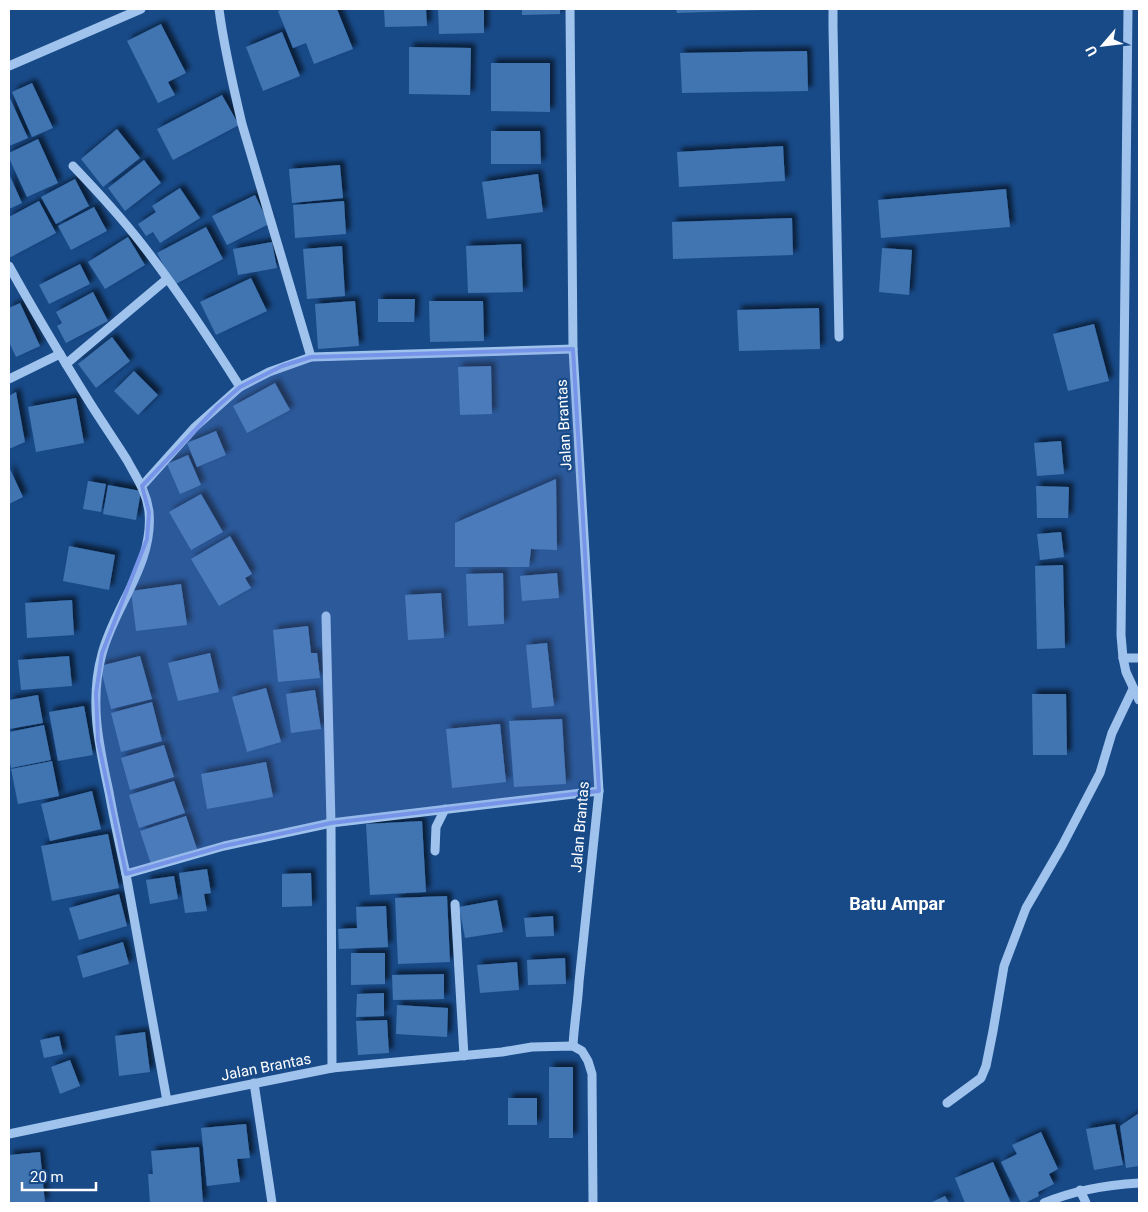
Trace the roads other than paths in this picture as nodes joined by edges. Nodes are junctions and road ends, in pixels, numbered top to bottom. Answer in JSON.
{"nodes":[{"id":1,"x":141,"y":9,"type":"edge"},
{"id":2,"x":219,"y":9,"type":"edge"},
{"id":3,"x":570,"y":9,"type":"edge"},
{"id":4,"x":834,"y":9,"type":"edge"},
{"id":5,"x":1128,"y":9,"type":"edge"},
{"id":6,"x":9,"y":66,"type":"edge"},
{"id":7,"x":74,"y":166,"type":"dead end"},
{"id":8,"x":9,"y":266,"type":"edge"},
{"id":9,"x":167,"y":279,"type":"junction"},
{"id":10,"x":839,"y":337,"type":"dead end"},
{"id":11,"x":573,"y":349,"type":"junction"},
{"id":12,"x":60,"y":354,"type":"junction"},
{"id":13,"x":311,"y":357,"type":"junction"},
{"id":14,"x":66,"y":364,"type":"junction"},
{"id":15,"x":9,"y":379,"type":"edge"},
{"id":16,"x":240,"y":388,"type":"junction"},
{"id":17,"x":142,"y":486,"type":"junction"},
{"id":18,"x":326,"y":616,"type":"dead end"},
{"id":19,"x":1123,"y":658,"type":"junction"},
{"id":20,"x":1139,"y":658,"type":"edge"},
{"id":21,"x":1133,"y":689,"type":"junction"},
{"id":22,"x":1139,"y":700,"type":"edge"},
{"id":23,"x":599,"y":792,"type":"junction"},
{"id":24,"x":445,"y":809,"type":"junction"},
{"id":25,"x":331,"y":823,"type":"junction"},
{"id":26,"x":435,"y":851,"type":"dead end"},
{"id":27,"x":126,"y":874,"type":"junction"},
{"id":28,"x":455,"y":904,"type":"dead end"},
{"id":29,"x":573,"y":1046,"type":"junction"},
{"id":30,"x":464,"y":1056,"type":"junction"},
{"id":31,"x":332,"y":1068,"type":"junction"},
{"id":32,"x":254,"y":1084,"type":"junction"},
{"id":33,"x":167,"y":1100,"type":"junction"},
{"id":34,"x":946,"y":1103,"type":"dead end"},
{"id":35,"x":9,"y":1134,"type":"edge"},
{"id":36,"x":1139,"y":1183,"type":"edge"},
{"id":37,"x":1080,"y":1190,"type":"junction"},
{"id":38,"x":272,"y":1203,"type":"edge"},
{"id":39,"x":593,"y":1203,"type":"edge"},
{"id":40,"x":1044,"y":1203,"type":"edge"},
{"id":41,"x":1086,"y":1203,"type":"edge"}],
"edges":[{"from":1,"to":6,"type":"street"},
{"from":2,"to":13,"type":"street"},
{"from":3,"to":11,"type":"street","name":"Jalan Brantas"},
{"from":4,"to":10,"type":"street"},
{"from":5,"to":19,"type":"street"},
{"from":7,"to":9,"type":"street"},
{"from":8,"to":12,"type":"street"},
{"from":9,"to":14,"type":"street"},
{"from":9,"to":16,"type":"street"},
{"from":11,"to":13,"type":"street"},
{"from":11,"to":23,"type":"street","name":"Jalan Brantas"},
{"from":12,"to":14,"type":"street"},
{"from":12,"to":15,"type":"street"},
{"from":13,"to":16,"type":"street"},
{"from":14,"to":17,"type":"street"},
{"from":16,"to":17,"type":"street"},
{"from":17,"to":27,"type":"street"},
{"from":18,"to":25,"type":"street"},
{"from":19,"to":20,"type":"street"},
{"from":19,"to":21,"type":"street"},
{"from":21,"to":22,"type":"street"},
{"from":21,"to":34,"type":"street"},
{"from":23,"to":24,"type":"street"},
{"from":23,"to":29,"type":"street","name":"Jalan Brantas"},
{"from":24,"to":25,"type":"street"},
{"from":24,"to":26,"type":"street"},
{"from":25,"to":27,"type":"street"},
{"from":25,"to":31,"type":"street"},
{"from":27,"to":33,"type":"street"},
{"from":28,"to":30,"type":"street"},
{"from":29,"to":30,"type":"street","name":"Jalan Brantas"},
{"from":29,"to":39,"type":"street"},
{"from":30,"to":31,"type":"street","name":"Jalan Brantas"},
{"from":31,"to":32,"type":"street","name":"Jalan Brantas"},
{"from":32,"to":33,"type":"street","name":"Jalan Brantas"},
{"from":32,"to":38,"type":"street"},
{"from":33,"to":35,"type":"street","name":"Jalan Brantas"},
{"from":36,"to":37,"type":"street"},
{"from":37,"to":40,"type":"street"},
{"from":37,"to":41,"type":"street"}]}
